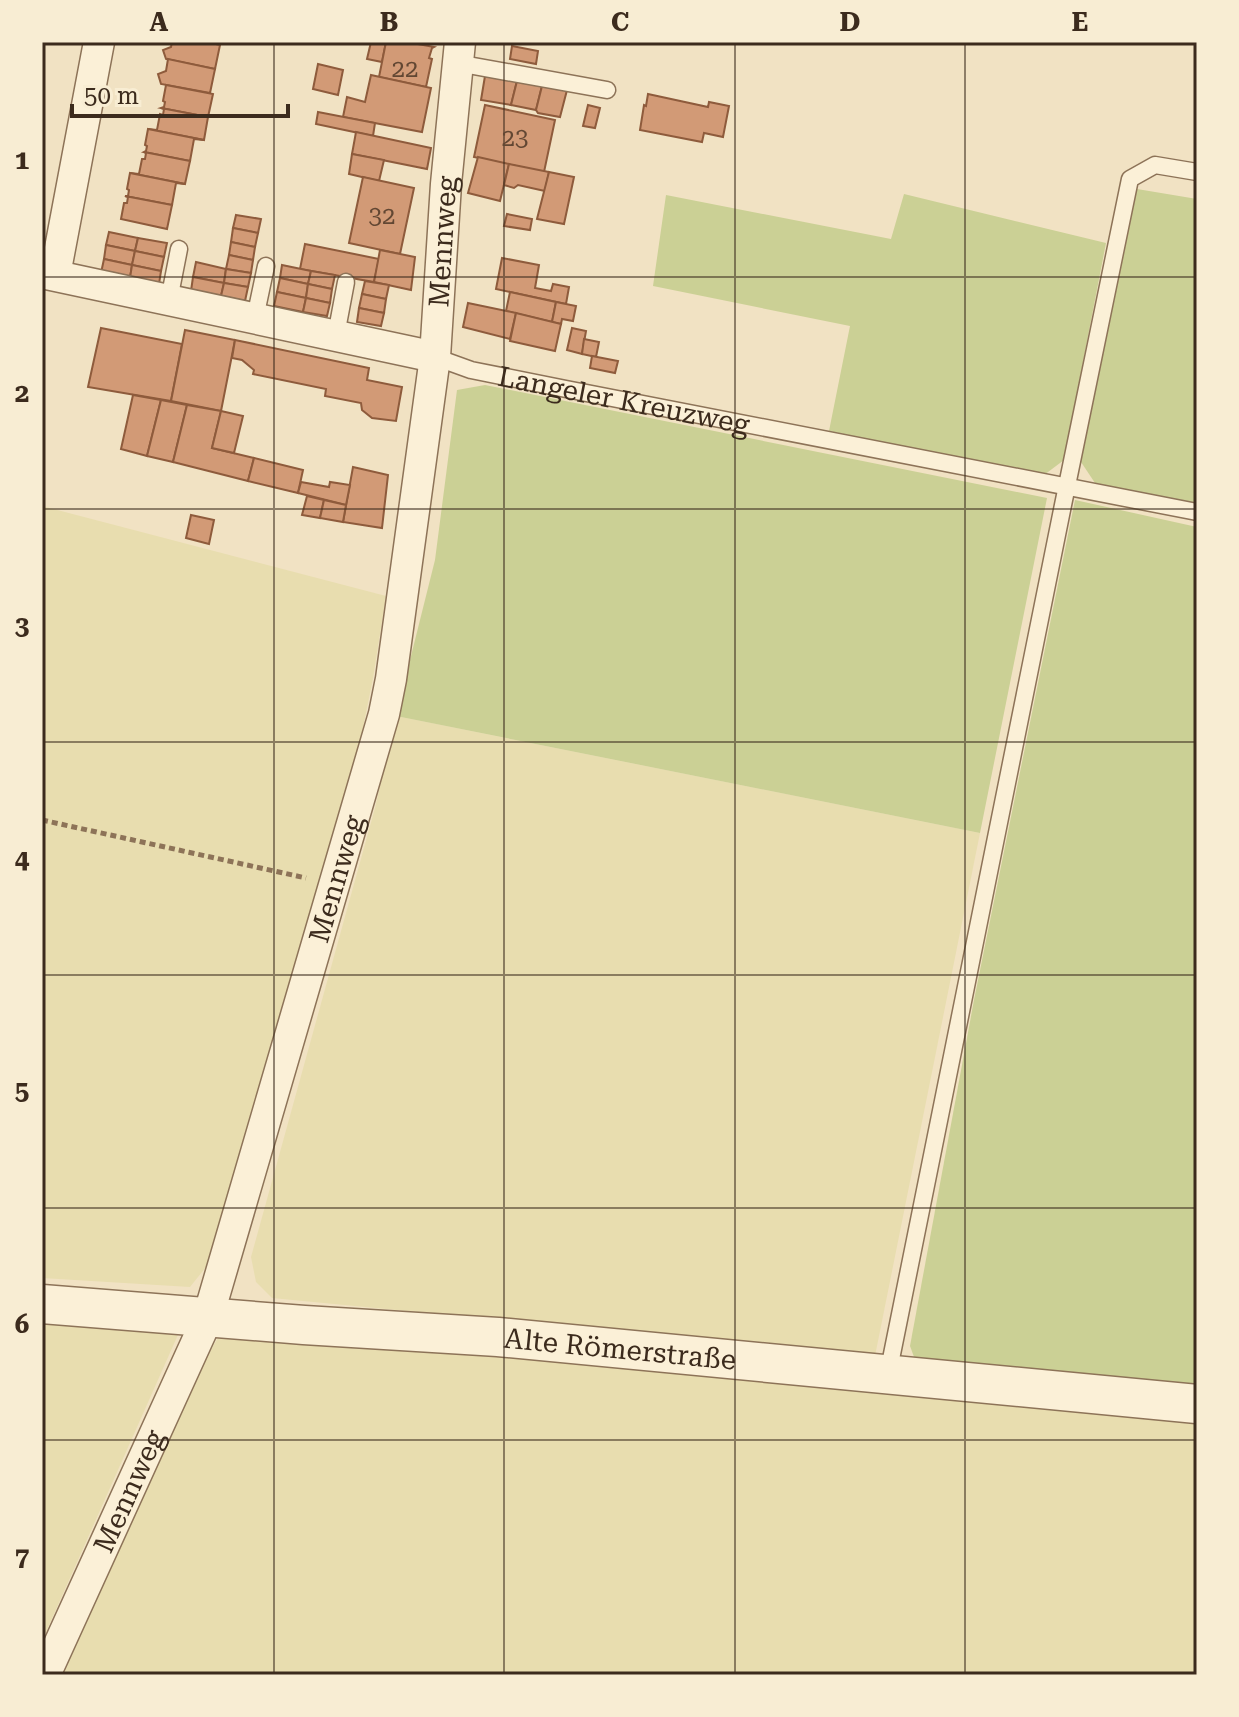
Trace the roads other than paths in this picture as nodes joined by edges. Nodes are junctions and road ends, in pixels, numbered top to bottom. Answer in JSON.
{"nodes":[{"id":1,"x":99,"y":42,"type":"edge"},
{"id":2,"x":458,"y":53,"type":"edge"},
{"id":3,"x":607,"y":90,"type":"dead end"},
{"id":4,"x":1197,"y":172,"type":"edge"},
{"id":5,"x":179,"y":249,"type":"dead end"},
{"id":6,"x":266,"y":266,"type":"dead end"},
{"id":7,"x":48,"y":274,"type":"edge"},
{"id":8,"x":346,"y":282,"type":"dead end"},
{"id":9,"x":169,"y":300,"type":"junction"},
{"id":10,"x":255,"y":318,"type":"junction"},
{"id":11,"x":336,"y":335,"type":"junction"},
{"id":12,"x":435,"y":357,"type":"junction"},
{"id":13,"x":1067,"y":486,"type":"junction"},
{"id":14,"x":1197,"y":512,"type":"edge"},
{"id":15,"x":42,"y":1304,"type":"edge"},
{"id":16,"x":208,"y":1317,"type":"junction"},
{"id":17,"x":888,"y":1374,"type":"junction"},
{"id":18,"x":1197,"y":1404,"type":"edge"},
{"id":19,"x":45,"y":1675,"type":"edge"}],
"edges":[{"from":1,"to":7,"type":"street","name":"Langeler Kreuzweg"},
{"from":2,"to":3,"type":"lane"},
{"from":2,"to":12,"type":"street","name":"Mennweg"},
{"from":4,"to":13,"type":"lane"},
{"from":5,"to":9,"type":"lane"},
{"from":6,"to":10,"type":"lane"},
{"from":7,"to":9,"type":"street","name":"Langeler Kreuzweg"},
{"from":8,"to":11,"type":"lane"},
{"from":9,"to":10,"type":"street","name":"Langeler Kreuzweg"},
{"from":10,"to":11,"type":"street","name":"Langeler Kreuzweg"},
{"from":11,"to":12,"type":"street","name":"Langeler Kreuzweg"},
{"from":12,"to":13,"type":"lane","name":"Langeler Kreuzweg"},
{"from":12,"to":16,"type":"street","name":"Mennweg"},
{"from":13,"to":14,"type":"lane","name":"Langeler Kreuzweg"},
{"from":13,"to":17,"type":"lane"},
{"from":15,"to":16,"type":"street","name":"Alte Römerstraße"},
{"from":16,"to":17,"type":"street","name":"Alte Römerstraße"},
{"from":16,"to":19,"type":"street","name":"Mennweg"},
{"from":17,"to":18,"type":"street","name":"Alte Römerstraße"}]}
